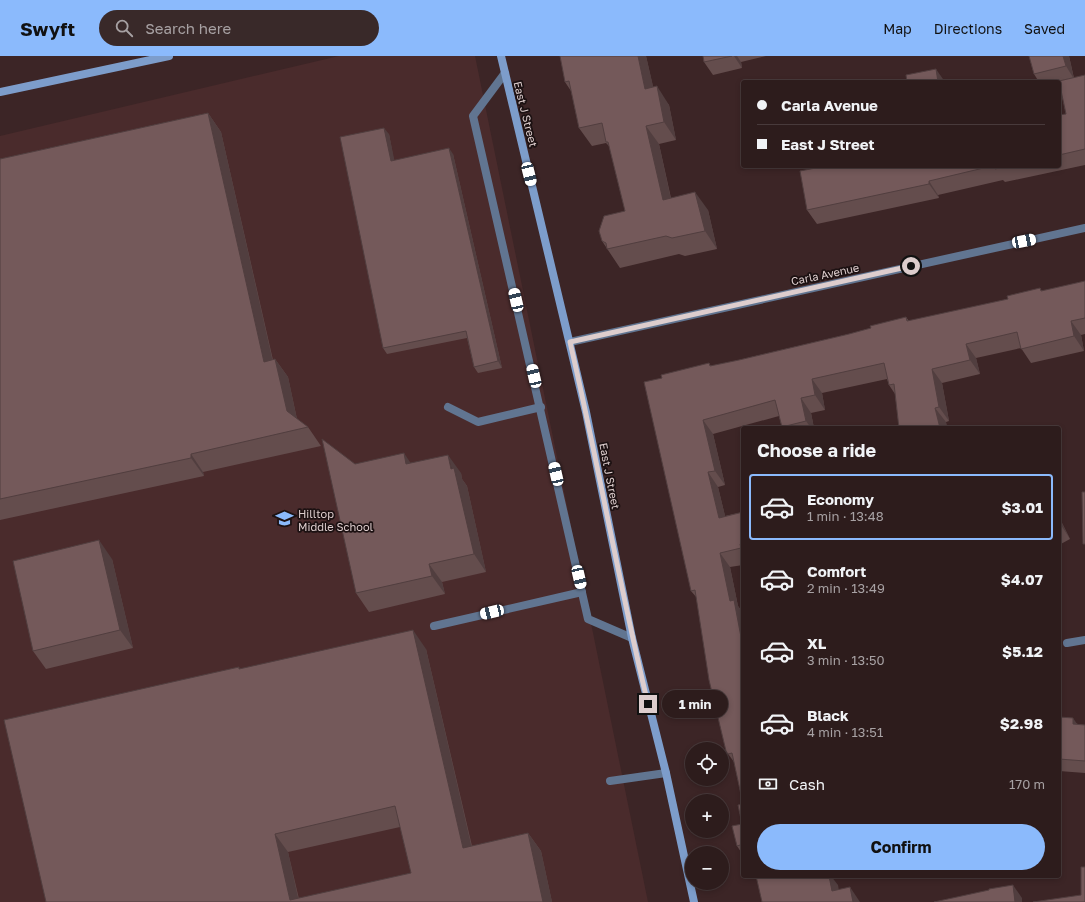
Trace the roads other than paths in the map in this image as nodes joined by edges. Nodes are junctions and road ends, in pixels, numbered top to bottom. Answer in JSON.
{"nodes":[{"id":1,"x":169,"y":56,"type":"edge"},
{"id":2,"x":502,"y":56,"type":"edge"},
{"id":3,"x":505,"y":73,"type":"junction"},
{"id":4,"x":0,"y":92,"type":"edge"},
{"id":5,"x":1085,"y":228,"type":"edge"},
{"id":6,"x":570,"y":342,"type":"junction"},
{"id":7,"x":448,"y":407,"type":"dead end"},
{"id":8,"x":541,"y":407,"type":"junction"},
{"id":9,"x":582,"y":592,"type":"junction"},
{"id":10,"x":434,"y":626,"type":"dead end"},
{"id":11,"x":632,"y":638,"type":"junction"},
{"id":12,"x":1085,"y":640,"type":"edge"},
{"id":13,"x":1066,"y":643,"type":"dead end"},
{"id":14,"x":666,"y":773,"type":"junction"},
{"id":15,"x":610,"y":781,"type":"dead end"},
{"id":16,"x":694,"y":902,"type":"edge"}],
"edges":[{"from":1,"to":4,"type":"street"},
{"from":2,"to":3,"type":"street","name":"East J Street"},
{"from":3,"to":6,"type":"street","name":"East J Street"},
{"from":3,"to":8,"type":"street"},
{"from":5,"to":6,"type":"street","name":"Carla Avenue"},
{"from":6,"to":11,"type":"street","name":"East J Street"},
{"from":7,"to":8,"type":"street"},
{"from":8,"to":9,"type":"street"},
{"from":9,"to":10,"type":"street"},
{"from":9,"to":11,"type":"street"},
{"from":11,"to":14,"type":"street","name":"East J Street"},
{"from":12,"to":13,"type":"street"},
{"from":14,"to":15,"type":"street"},
{"from":14,"to":16,"type":"street","name":"East J Street"}]}
